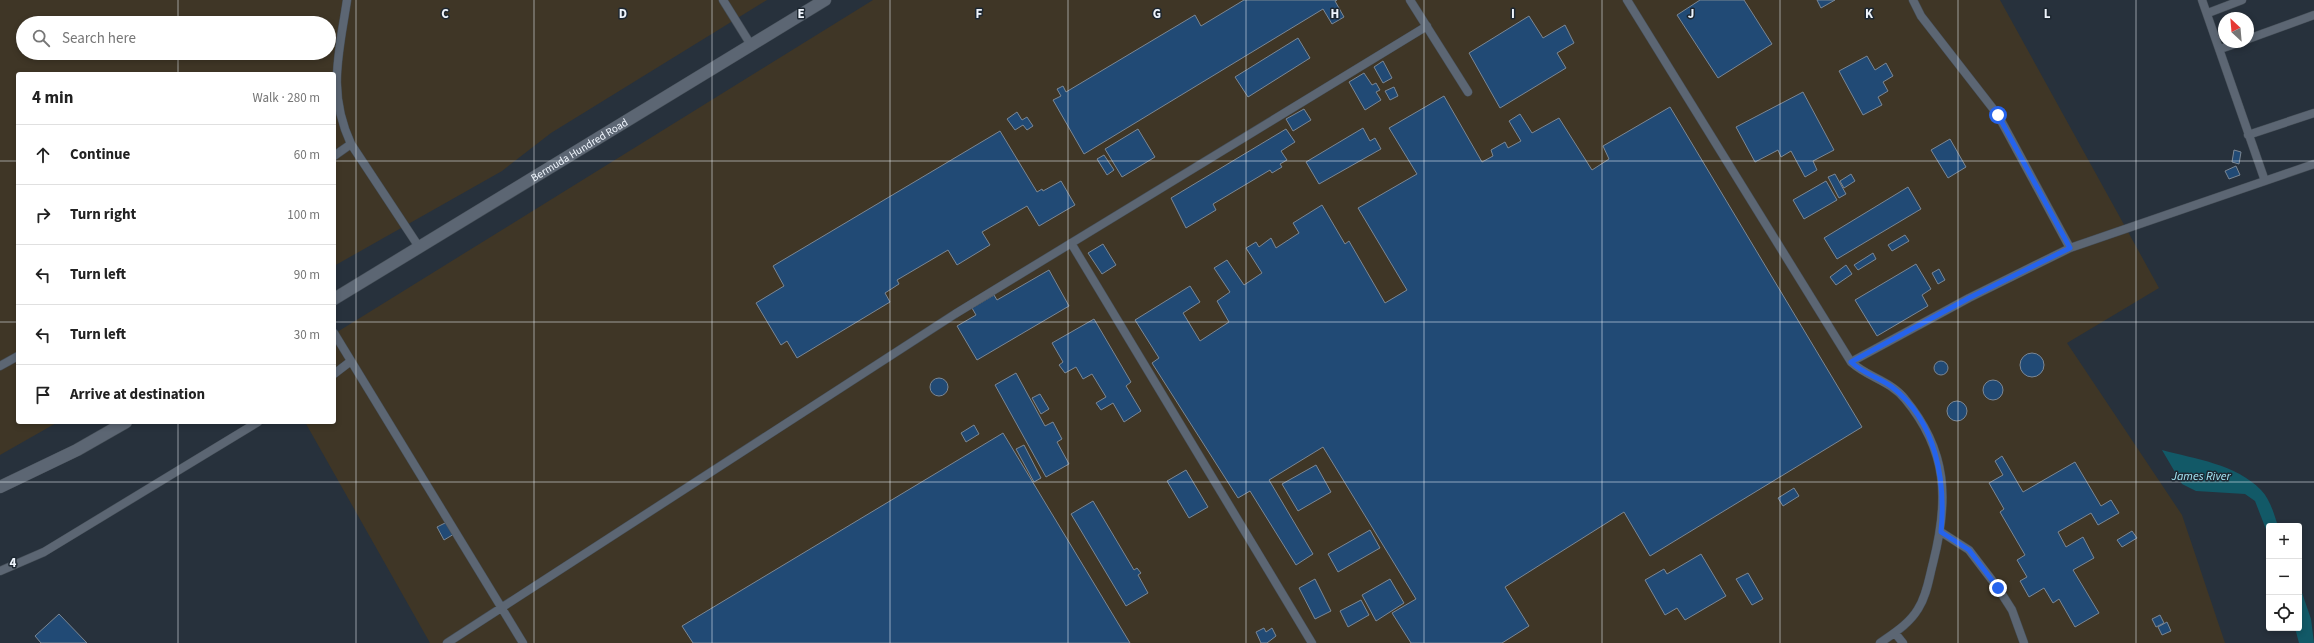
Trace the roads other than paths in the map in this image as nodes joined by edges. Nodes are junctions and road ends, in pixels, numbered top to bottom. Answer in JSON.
{"nodes":[{"id":1,"x":348,"y":0,"type":"edge"},
{"id":2,"x":724,"y":0,"type":"edge"},
{"id":3,"x":825,"y":0,"type":"edge"},
{"id":4,"x":1410,"y":0,"type":"edge"},
{"id":5,"x":1627,"y":0,"type":"edge"},
{"id":6,"x":1913,"y":0,"type":"edge"},
{"id":7,"x":2202,"y":0,"type":"edge"},
{"id":8,"x":2242,"y":0,"type":"edge"},
{"id":9,"x":2208,"y":12,"type":"junction"},
{"id":10,"x":2314,"y":15,"type":"edge"},
{"id":11,"x":1427,"y":26,"type":"junction"},
{"id":12,"x":2254,"y":37,"type":"edge"},
{"id":13,"x":751,"y":45,"type":"junction"},
{"id":14,"x":2223,"y":48,"type":"edge"},
{"id":15,"x":2220,"y":49,"type":"junction"},
{"id":16,"x":336,"y":78,"type":"edge"},
{"id":17,"x":1468,"y":92,"type":"dead end"},
{"id":18,"x":336,"y":96,"type":"edge"},
{"id":19,"x":2314,"y":113,"type":"edge"},
{"id":20,"x":2248,"y":135,"type":"junction"},
{"id":21,"x":351,"y":144,"type":"junction"},
{"id":22,"x":336,"y":155,"type":"edge"},
{"id":23,"x":2314,"y":164,"type":"edge"},
{"id":24,"x":2265,"y":181,"type":"junction"},
{"id":25,"x":1071,"y":243,"type":"junction"},
{"id":26,"x":419,"y":247,"type":"junction"},
{"id":27,"x":2070,"y":248,"type":"junction"},
{"id":28,"x":336,"y":298,"type":"edge"},
{"id":29,"x":336,"y":336,"type":"edge"},
{"id":30,"x":16,"y":357,"type":"edge"},
{"id":31,"x":351,"y":361,"type":"junction"},
{"id":32,"x":1851,"y":362,"type":"junction"},
{"id":33,"x":0,"y":366,"type":"edge"},
{"id":34,"x":336,"y":372,"type":"edge"},
{"id":35,"x":122,"y":424,"type":"edge"},
{"id":36,"x":255,"y":424,"type":"edge"},
{"id":37,"x":0,"y":487,"type":"edge"},
{"id":38,"x":1941,"y":532,"type":"junction"},
{"id":39,"x":0,"y":571,"type":"edge"},
{"id":40,"x":502,"y":607,"type":"junction"},
{"id":41,"x":1895,"y":633,"type":"junction"},
{"id":42,"x":447,"y":643,"type":"edge"},
{"id":43,"x":523,"y":643,"type":"edge"},
{"id":44,"x":1312,"y":643,"type":"edge"},
{"id":45,"x":1880,"y":643,"type":"edge"},
{"id":46,"x":1903,"y":643,"type":"edge"},
{"id":47,"x":2024,"y":643,"type":"edge"}],
"edges":[{"from":1,"to":16,"type":"lane"},
{"from":2,"to":13,"type":"lane"},
{"from":3,"to":13,"type":"street","name":"Bermuda Hundred Road"},
{"from":4,"to":11,"type":"lane"},
{"from":5,"to":32,"type":"lane"},
{"from":6,"to":27,"type":"lane"},
{"from":7,"to":9,"type":"lane"},
{"from":8,"to":9,"type":"lane"},
{"from":9,"to":15,"type":"lane"},
{"from":10,"to":12,"type":"lane"},
{"from":11,"to":17,"type":"lane"},
{"from":11,"to":25,"type":"lane"},
{"from":13,"to":26,"type":"street","name":"Bermuda Hundred Road"},
{"from":14,"to":15,"type":"lane"},
{"from":15,"to":20,"type":"lane"},
{"from":18,"to":21,"type":"lane"},
{"from":19,"to":20,"type":"lane"},
{"from":20,"to":24,"type":"lane"},
{"from":21,"to":22,"type":"lane"},
{"from":21,"to":26,"type":"lane"},
{"from":23,"to":24,"type":"lane"},
{"from":24,"to":27,"type":"lane"},
{"from":25,"to":40,"type":"lane"},
{"from":25,"to":44,"type":"lane"},
{"from":26,"to":28,"type":"street","name":"Bermuda Hundred Road"},
{"from":27,"to":32,"type":"lane"},
{"from":29,"to":31,"type":"lane"},
{"from":30,"to":33,"type":"lane"},
{"from":31,"to":34,"type":"lane"},
{"from":31,"to":40,"type":"lane"},
{"from":32,"to":38,"type":"lane"},
{"from":35,"to":37,"type":"street"},
{"from":36,"to":39,"type":"lane"},
{"from":38,"to":41,"type":"lane"},
{"from":38,"to":47,"type":"lane"},
{"from":40,"to":42,"type":"lane"},
{"from":40,"to":43,"type":"lane"},
{"from":41,"to":45,"type":"lane"},
{"from":41,"to":46,"type":"lane"}]}
